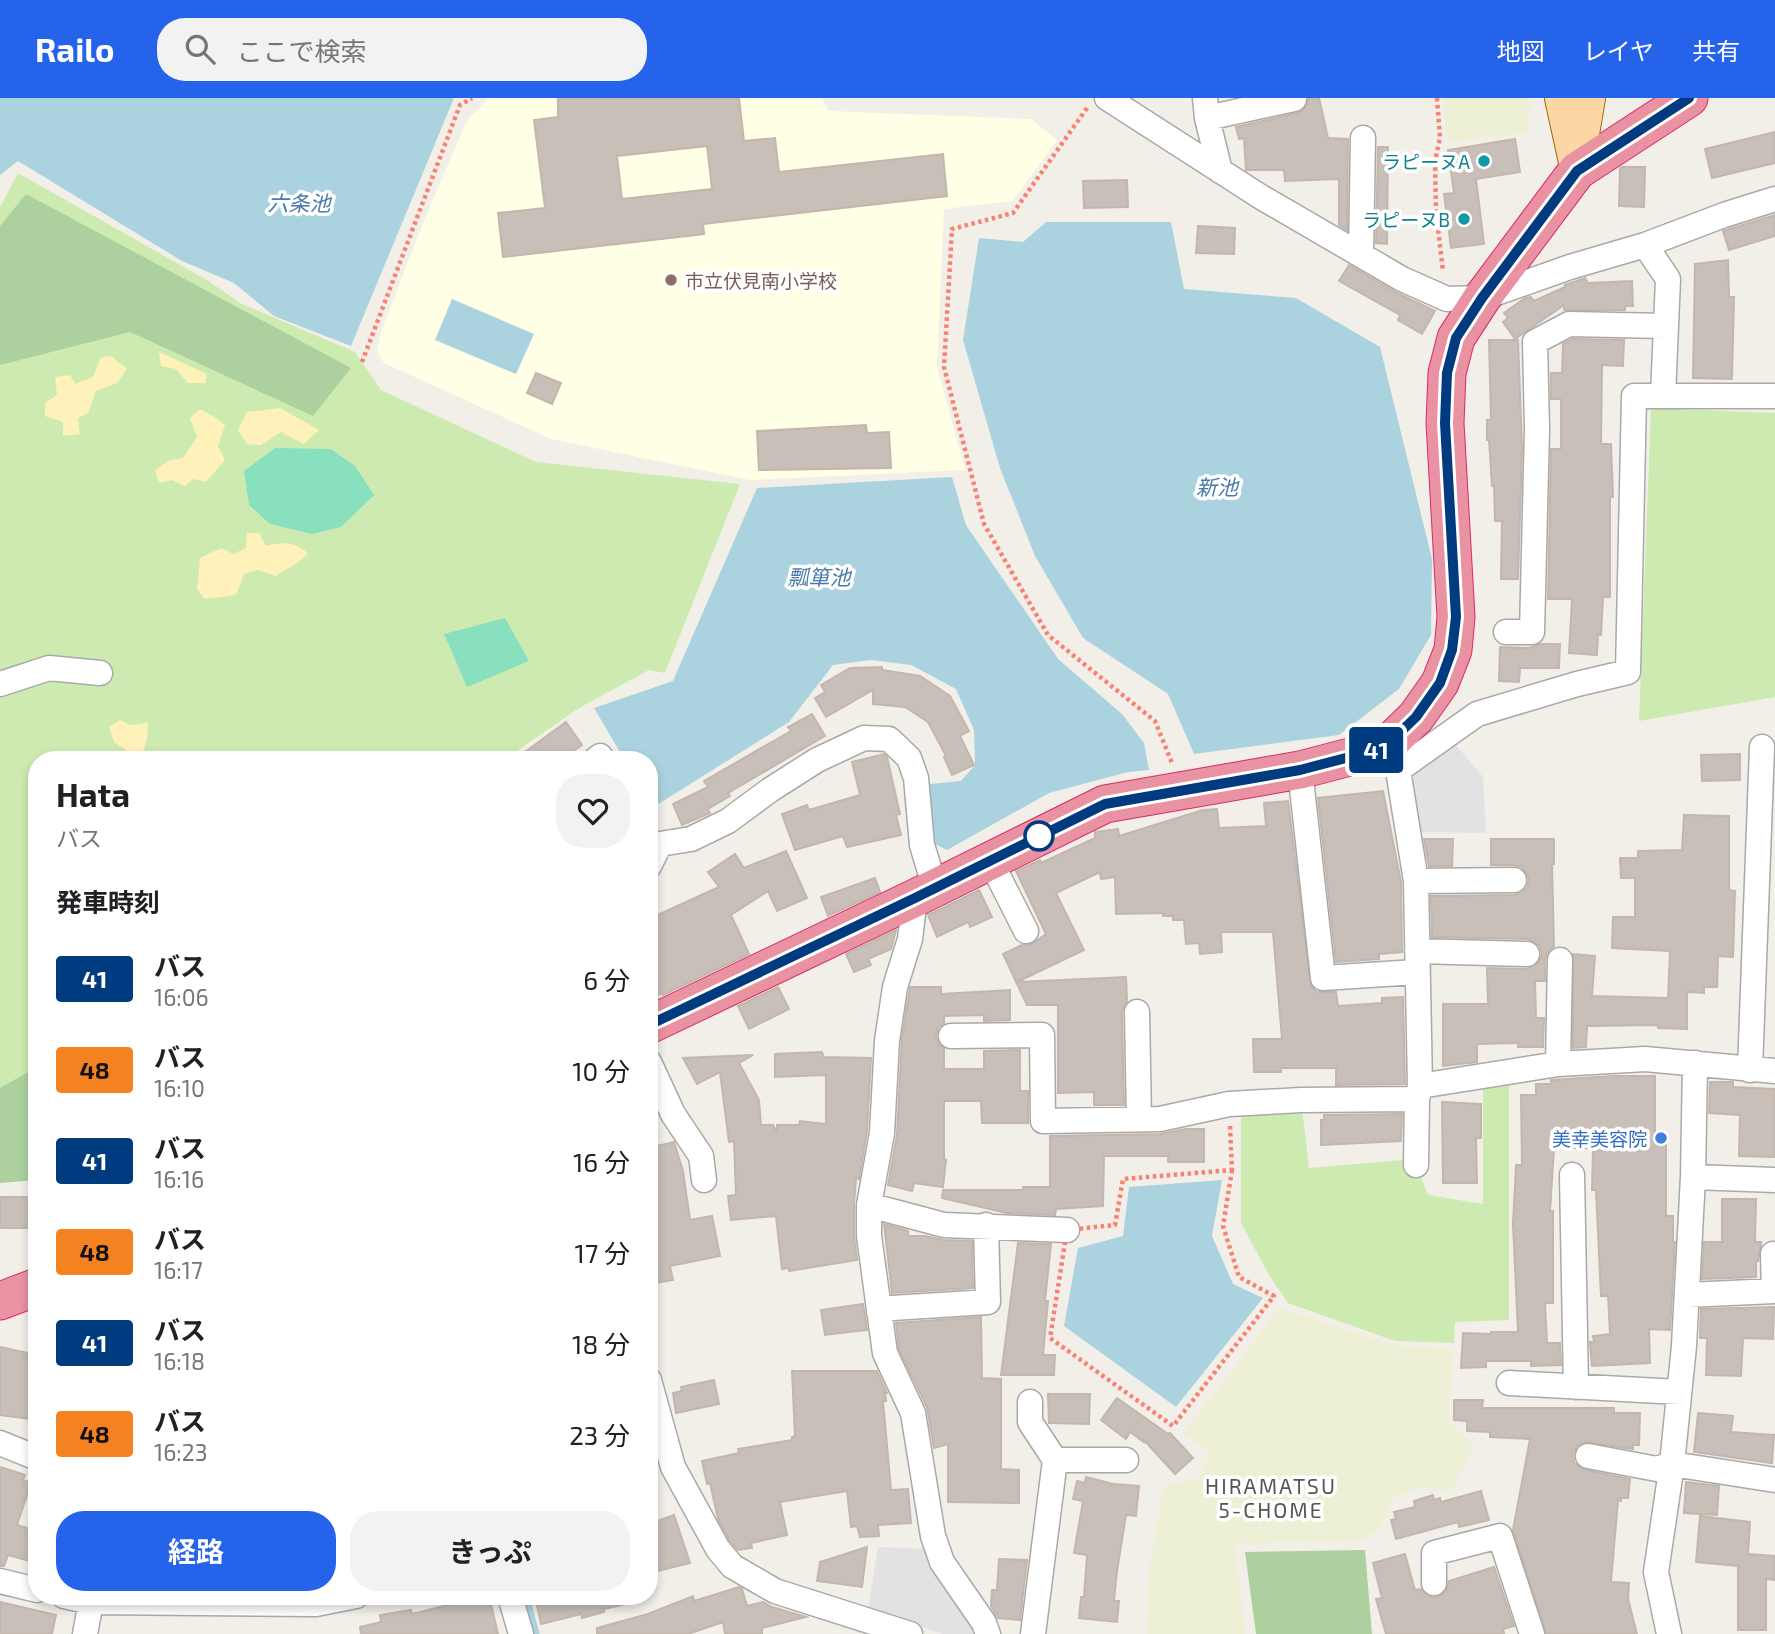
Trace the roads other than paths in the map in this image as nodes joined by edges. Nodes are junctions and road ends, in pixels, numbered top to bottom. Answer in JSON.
{"nodes":[{"id":1,"x":1107,"y":98,"type":"edge"},
{"id":2,"x":1561,"y":98,"type":"edge"},
{"id":3,"x":1588,"y":98,"type":"edge"},
{"id":4,"x":1689,"y":98,"type":"edge"},
{"id":5,"x":1294,"y":99,"type":"edge"},
{"id":6,"x":1206,"y":108,"type":"edge"},
{"id":7,"x":1363,"y":138,"type":"dead end"},
{"id":8,"x":1220,"y":171,"type":"junction"},
{"id":9,"x":1577,"y":171,"type":"junction"},
{"id":10,"x":1775,"y":199,"type":"edge"},
{"id":11,"x":1644,"y":245,"type":"junction"},
{"id":12,"x":1362,"y":255,"type":"junction"},
{"id":13,"x":1464,"y":298,"type":"junction"},
{"id":14,"x":1665,"y":326,"type":"junction"},
{"id":15,"x":1663,"y":396,"type":"junction"},
{"id":16,"x":1775,"y":396,"type":"edge"},
{"id":17,"x":1506,"y":632,"type":"dead end"},
{"id":18,"x":100,"y":673,"type":"dead end"},
{"id":19,"x":0,"y":684,"type":"edge"},
{"id":20,"x":1762,"y":747,"type":"dead end"},
{"id":21,"x":1391,"y":759,"type":"junction"},
{"id":22,"x":1300,"y":770,"type":"junction"},
{"id":23,"x":658,"y":844,"type":"edge"},
{"id":24,"x":990,"y":860,"type":"junction"},
{"id":25,"x":1514,"y":880,"type":"dead end"},
{"id":26,"x":1416,"y":881,"type":"junction"},
{"id":27,"x":925,"y":893,"type":"junction"},
{"id":28,"x":1765,"y":906,"type":"edge"},
{"id":29,"x":1026,"y":931,"type":"dead end"},
{"id":30,"x":1528,"y":954,"type":"dead end"},
{"id":31,"x":1560,"y":960,"type":"dead end"},
{"id":32,"x":1417,"y":961,"type":"junction"},
{"id":33,"x":1137,"y":1012,"type":"dead end"},
{"id":34,"x":658,"y":1021,"type":"edge"},
{"id":35,"x":951,"y":1036,"type":"dead end"},
{"id":36,"x":1695,"y":1063,"type":"junction"},
{"id":37,"x":1558,"y":1064,"type":"junction"},
{"id":38,"x":1750,"y":1070,"type":"junction"},
{"id":39,"x":1775,"y":1071,"type":"edge"},
{"id":40,"x":658,"y":1082,"type":"edge"},
{"id":41,"x":1418,"y":1093,"type":"junction"},
{"id":42,"x":1139,"y":1119,"type":"junction"},
{"id":43,"x":1416,"y":1165,"type":"dead end"},
{"id":44,"x":1572,"y":1175,"type":"dead end"},
{"id":45,"x":1693,"y":1177,"type":"junction"},
{"id":46,"x":704,"y":1180,"type":"dead end"},
{"id":47,"x":1775,"y":1180,"type":"edge"},
{"id":48,"x":869,"y":1205,"type":"junction"},
{"id":49,"x":986,"y":1225,"type":"junction"},
{"id":50,"x":1067,"y":1230,"type":"road end"},
{"id":51,"x":1773,"y":1254,"type":"dead end"},
{"id":52,"x":28,"y":1290,"type":"edge"},
{"id":53,"x":1687,"y":1295,"type":"junction"},
{"id":54,"x":0,"y":1301,"type":"edge"},
{"id":55,"x":879,"y":1312,"type":"junction"},
{"id":56,"x":1509,"y":1383,"type":"dead end"},
{"id":57,"x":1576,"y":1387,"type":"junction"},
{"id":58,"x":1679,"y":1392,"type":"junction"},
{"id":59,"x":1030,"y":1402,"type":"dead end"},
{"id":60,"x":658,"y":1413,"type":"edge"},
{"id":61,"x":0,"y":1443,"type":"edge"},
{"id":62,"x":28,"y":1454,"type":"edge"},
{"id":63,"x":1588,"y":1457,"type":"dead end"},
{"id":64,"x":1055,"y":1460,"type":"junction"},
{"id":65,"x":1126,"y":1460,"type":"dead end"},
{"id":66,"x":1672,"y":1464,"type":"junction"},
{"id":67,"x":1775,"y":1480,"type":"edge"},
{"id":68,"x":0,"y":1581,"type":"edge"},
{"id":69,"x":1434,"y":1583,"type":"dead end"},
{"id":70,"x":28,"y":1588,"type":"edge"},
{"id":71,"x":91,"y":1605,"type":"edge"},
{"id":72,"x":513,"y":1605,"type":"edge"},
{"id":73,"x":85,"y":1634,"type":"edge"},
{"id":74,"x":521,"y":1634,"type":"edge"},
{"id":75,"x":910,"y":1634,"type":"edge"},
{"id":76,"x":988,"y":1634,"type":"edge"},
{"id":77,"x":1033,"y":1634,"type":"edge"},
{"id":78,"x":1532,"y":1634,"type":"edge"},
{"id":79,"x":1669,"y":1634,"type":"edge"}],
"edges":[{"from":1,"to":8,"type":"street"},
{"from":2,"to":9,"type":"main road"},
{"from":3,"to":9,"type":"main road"},
{"from":4,"to":9,"type":"highway"},
{"from":5,"to":6,"type":"street"},
{"from":6,"to":8,"type":"street"},
{"from":7,"to":12,"type":"street"},
{"from":8,"to":12,"type":"street"},
{"from":9,"to":13,"type":"highway"},
{"from":10,"to":11,"type":"street"},
{"from":11,"to":13,"type":"street"},
{"from":11,"to":14,"type":"street"},
{"from":12,"to":13,"type":"street"},
{"from":13,"to":21,"type":"highway"},
{"from":14,"to":15,"type":"street"},
{"from":14,"to":17,"type":"street"},
{"from":15,"to":16,"type":"street"},
{"from":15,"to":21,"type":"street"},
{"from":18,"to":19,"type":"street"},
{"from":20,"to":28,"type":"street"},
{"from":21,"to":22,"type":"highway"},
{"from":21,"to":26,"type":"street"},
{"from":22,"to":24,"type":"highway"},
{"from":22,"to":32,"type":"street"},
{"from":23,"to":27,"type":"street"},
{"from":24,"to":27,"type":"highway"},
{"from":24,"to":29,"type":"street"},
{"from":25,"to":26,"type":"street"},
{"from":26,"to":32,"type":"street"},
{"from":27,"to":34,"type":"highway"},
{"from":27,"to":48,"type":"street"},
{"from":28,"to":38,"type":"street"},
{"from":30,"to":32,"type":"street"},
{"from":31,"to":37,"type":"street"},
{"from":32,"to":41,"type":"street"},
{"from":33,"to":42,"type":"street"},
{"from":35,"to":42,"type":"street"},
{"from":36,"to":37,"type":"street"},
{"from":36,"to":38,"type":"street"},
{"from":36,"to":45,"type":"street"},
{"from":37,"to":41,"type":"street"},
{"from":38,"to":39,"type":"street"},
{"from":40,"to":46,"type":"street"},
{"from":41,"to":42,"type":"street"},
{"from":41,"to":43,"type":"street"},
{"from":44,"to":57,"type":"street"},
{"from":45,"to":47,"type":"street"},
{"from":45,"to":53,"type":"street"},
{"from":48,"to":49,"type":"street"},
{"from":48,"to":55,"type":"street"},
{"from":49,"to":50,"type":"street"},
{"from":49,"to":55,"type":"street"},
{"from":51,"to":53,"type":"street"},
{"from":52,"to":54,"type":"highway"},
{"from":53,"to":58,"type":"street"},
{"from":55,"to":76,"type":"street"},
{"from":56,"to":57,"type":"street"},
{"from":57,"to":58,"type":"street"},
{"from":58,"to":66,"type":"street"},
{"from":59,"to":64,"type":"street"},
{"from":60,"to":75,"type":"street"},
{"from":61,"to":62,"type":"street"},
{"from":63,"to":66,"type":"street"},
{"from":64,"to":65,"type":"street"},
{"from":64,"to":77,"type":"street"},
{"from":66,"to":67,"type":"street"},
{"from":66,"to":79,"type":"street"},
{"from":68,"to":70,"type":"street"},
{"from":69,"to":78,"type":"street"},
{"from":71,"to":73,"type":"street"},
{"from":72,"to":74,"type":"street"}]}
